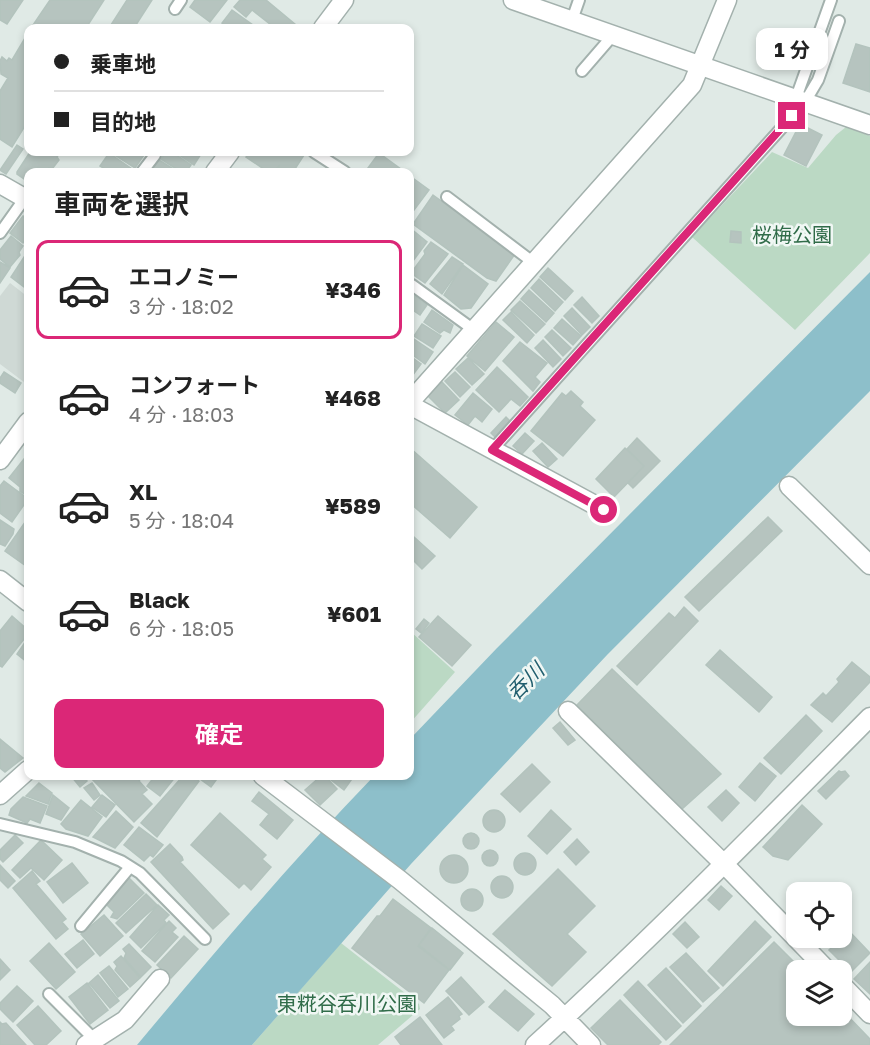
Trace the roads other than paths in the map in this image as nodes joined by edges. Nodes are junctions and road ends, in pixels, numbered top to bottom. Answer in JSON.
{"nodes":[{"id":1,"x":344,"y":0,"type":"edge"},
{"id":2,"x":513,"y":0,"type":"edge"},
{"id":3,"x":579,"y":0,"type":"edge"},
{"id":4,"x":727,"y":0,"type":"edge"},
{"id":5,"x":831,"y":0,"type":"edge"},
{"id":6,"x":572,"y":20,"type":"junction"},
{"id":7,"x":839,"y":21,"type":"dead end"},
{"id":8,"x":325,"y":24,"type":"edge"},
{"id":9,"x":615,"y":34,"type":"junction"},
{"id":10,"x":701,"y":65,"type":"junction"},
{"id":11,"x":582,"y":71,"type":"dead end"},
{"id":12,"x":800,"y":100,"type":"junction"},
{"id":13,"x":870,"y":125,"type":"edge"},
{"id":14,"x":154,"y":156,"type":"edge"},
{"id":15,"x":320,"y":156,"type":"edge"},
{"id":16,"x":145,"y":168,"type":"edge"},
{"id":17,"x":339,"y":168,"type":"edge"},
{"id":18,"x":0,"y":184,"type":"edge"},
{"id":19,"x":24,"y":197,"type":"edge"},
{"id":20,"x":447,"y":197,"type":"dead end"},
{"id":21,"x":24,"y":203,"type":"edge"},
{"id":22,"x":0,"y":233,"type":"edge"},
{"id":23,"x":534,"y":263,"type":"junction"},
{"id":24,"x":414,"y":286,"type":"edge"},
{"id":25,"x":474,"y":330,"type":"junction"},
{"id":26,"x":414,"y":399,"type":"edge"},
{"id":27,"x":414,"y":406,"type":"edge"},
{"id":28,"x":24,"y":427,"type":"edge"},
{"id":29,"x":492,"y":450,"type":"junction"},
{"id":30,"x":0,"y":460,"type":"edge"},
{"id":31,"x":789,"y":486,"type":"dead end"},
{"id":32,"x":604,"y":510,"type":"dead end"},
{"id":33,"x":870,"y":565,"type":"edge"},
{"id":34,"x":0,"y":580,"type":"edge"},
{"id":35,"x":24,"y":599,"type":"edge"},
{"id":36,"x":568,"y":711,"type":"dead end"},
{"id":37,"x":870,"y":717,"type":"edge"},
{"id":38,"x":24,"y":774,"type":"edge"},
{"id":39,"x":268,"y":780,"type":"edge"},
{"id":40,"x":0,"y":795,"type":"edge"},
{"id":41,"x":0,"y":824,"type":"edge"},
{"id":42,"x":724,"y":864,"type":"junction"},
{"id":43,"x":130,"y":867,"type":"junction"},
{"id":44,"x":81,"y":926,"type":"dead end"},
{"id":45,"x":205,"y":939,"type":"dead end"},
{"id":46,"x":817,"y":960,"type":"edge"},
{"id":47,"x":160,"y":979,"type":"dead end"},
{"id":48,"x":49,"y":994,"type":"dead end"},
{"id":49,"x":852,"y":995,"type":"edge"},
{"id":50,"x":870,"y":1014,"type":"edge"},
{"id":51,"x":565,"y":1018,"type":"junction"},
{"id":52,"x":90,"y":1042,"type":"edge"},
{"id":53,"x":535,"y":1045,"type":"edge"},
{"id":54,"x":591,"y":1045,"type":"edge"}],
"edges":[{"from":1,"to":8,"type":"street"},
{"from":2,"to":6,"type":"street"},
{"from":3,"to":6,"type":"lane"},
{"from":4,"to":10,"type":"street"},
{"from":5,"to":12,"type":"lane"},
{"from":6,"to":9,"type":"street"},
{"from":7,"to":12,"type":"lane"},
{"from":9,"to":10,"type":"street"},
{"from":9,"to":11,"type":"lane"},
{"from":10,"to":12,"type":"street"},
{"from":10,"to":23,"type":"street"},
{"from":12,"to":13,"type":"street"},
{"from":12,"to":29,"type":"lane"},
{"from":14,"to":16,"type":"lane"},
{"from":15,"to":17,"type":"lane"},
{"from":18,"to":19,"type":"street"},
{"from":20,"to":23,"type":"lane"},
{"from":21,"to":22,"type":"lane"},
{"from":23,"to":25,"type":"street"},
{"from":24,"to":25,"type":"lane"},
{"from":25,"to":26,"type":"street"},
{"from":27,"to":29,"type":"street"},
{"from":28,"to":30,"type":"street"},
{"from":29,"to":32,"type":"street"},
{"from":31,"to":33,"type":"street"},
{"from":34,"to":35,"type":"street"},
{"from":36,"to":42,"type":"street"},
{"from":37,"to":42,"type":"street"},
{"from":38,"to":40,"type":"street"},
{"from":39,"to":51,"type":"street"},
{"from":41,"to":43,"type":"lane"},
{"from":42,"to":46,"type":"street"},
{"from":42,"to":51,"type":"street"},
{"from":43,"to":44,"type":"lane"},
{"from":43,"to":45,"type":"lane"},
{"from":47,"to":52,"type":"street"},
{"from":48,"to":52,"type":"lane"},
{"from":49,"to":50,"type":"street"},
{"from":51,"to":53,"type":"street"},
{"from":51,"to":54,"type":"street"}]}
